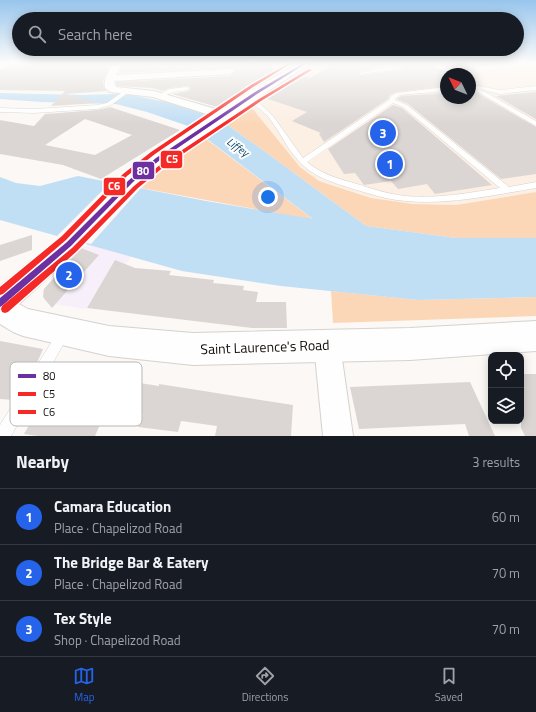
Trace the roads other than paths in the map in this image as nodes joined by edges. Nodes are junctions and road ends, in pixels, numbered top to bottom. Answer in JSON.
{"nodes":[{"id":1,"x":108,"y":83,"type":"edge"},
{"id":2,"x":272,"y":83,"type":"edge"},
{"id":3,"x":476,"y":88,"type":"edge"},
{"id":4,"x":536,"y":88,"type":"edge"},
{"id":5,"x":186,"y":90,"type":"dead end"},
{"id":6,"x":440,"y":90,"type":"edge"},
{"id":7,"x":476,"y":90,"type":"edge"},
{"id":8,"x":125,"y":93,"type":"junction"},
{"id":9,"x":159,"y":96,"type":"junction"},
{"id":10,"x":247,"y":98,"type":"junction"},
{"id":11,"x":392,"y":101,"type":"junction"},
{"id":12,"x":25,"y":106,"type":"dead end"},
{"id":13,"x":49,"y":109,"type":"junction"},
{"id":14,"x":0,"y":110,"type":"edge"},
{"id":15,"x":220,"y":116,"type":"junction"},
{"id":16,"x":536,"y":124,"type":"edge"},
{"id":17,"x":303,"y":161,"type":"junction"},
{"id":18,"x":536,"y":185,"type":"edge"},
{"id":19,"x":507,"y":190,"type":"junction"},
{"id":20,"x":0,"y":303,"type":"edge"},
{"id":21,"x":0,"y":308,"type":"edge"},
{"id":22,"x":65,"y":331,"type":"junction"},
{"id":23,"x":536,"y":336,"type":"edge"},
{"id":24,"x":327,"y":345,"type":"junction"},
{"id":25,"x":46,"y":362,"type":"edge"},
{"id":26,"x":10,"y":423,"type":"edge"},
{"id":27,"x":2,"y":436,"type":"edge"},
{"id":28,"x":338,"y":436,"type":"edge"}],
"edges":[{"from":1,"to":8,"type":"street"},
{"from":2,"to":10,"type":"main road"},
{"from":3,"to":4,"type":"lane"},
{"from":5,"to":9,"type":"lane"},
{"from":6,"to":11,"type":"lane"},
{"from":7,"to":16,"type":"lane"},
{"from":8,"to":9,"type":"street"},
{"from":8,"to":13,"type":"lane"},
{"from":9,"to":15,"type":"street"},
{"from":10,"to":15,"type":"main road"},
{"from":10,"to":17,"type":"lane"},
{"from":11,"to":17,"type":"lane"},
{"from":11,"to":19,"type":"lane"},
{"from":12,"to":13,"type":"lane"},
{"from":13,"to":14,"type":"lane"},
{"from":15,"to":20,"type":"main road"},
{"from":17,"to":19,"type":"lane"},
{"from":18,"to":19,"type":"lane"},
{"from":21,"to":22,"type":"main road","name":"Saint Laurence's Road"},
{"from":22,"to":24,"type":"main road","name":"Saint Laurence's Road"},
{"from":22,"to":25,"type":"lane"},
{"from":23,"to":24,"type":"main road","name":"Saint Laurence's Road"},
{"from":24,"to":28,"type":"street"},
{"from":26,"to":27,"type":"lane"}]}
